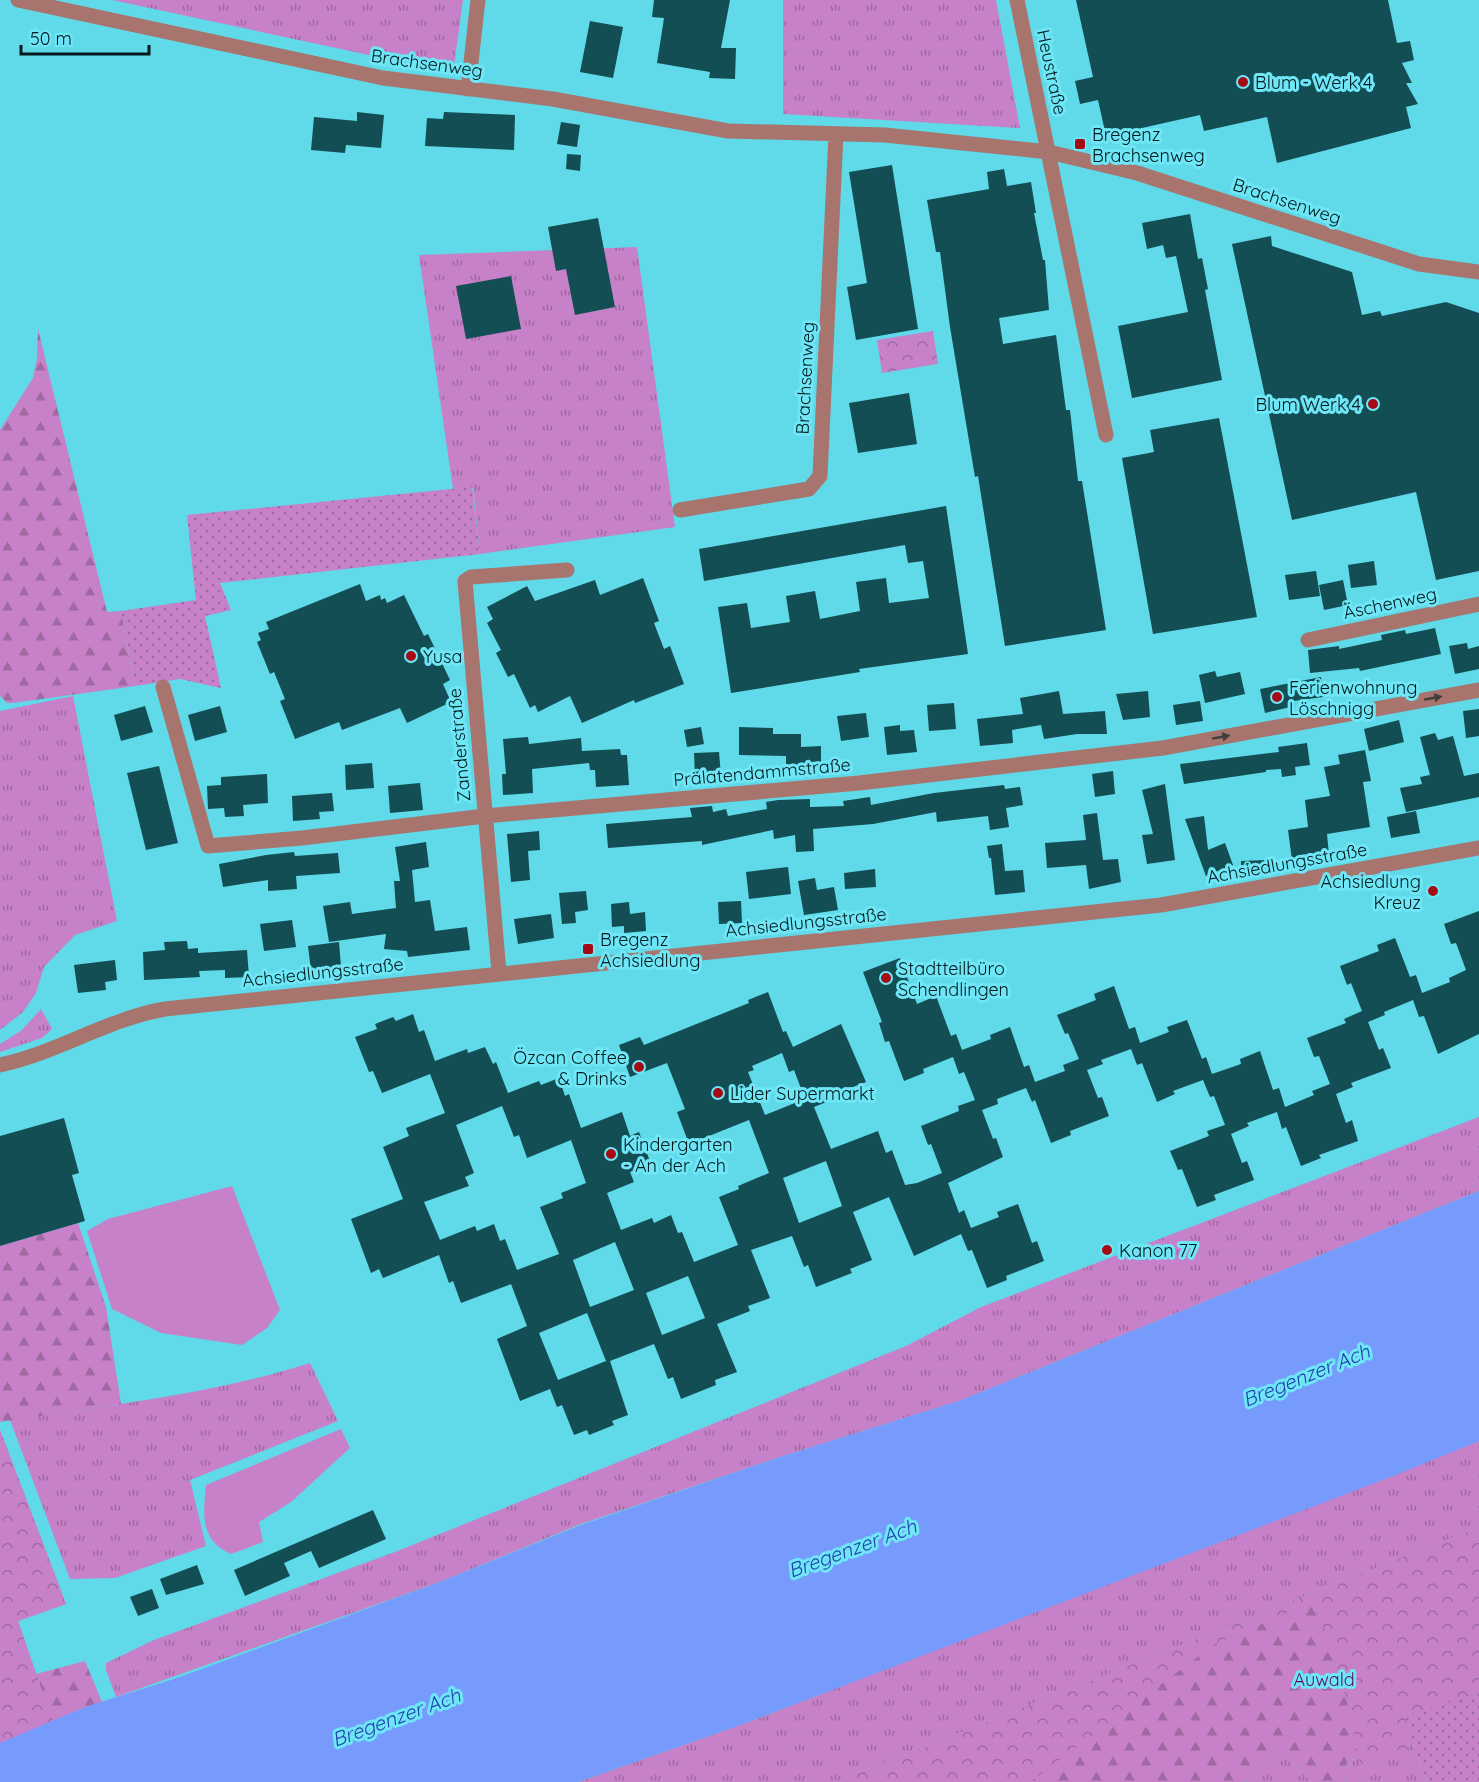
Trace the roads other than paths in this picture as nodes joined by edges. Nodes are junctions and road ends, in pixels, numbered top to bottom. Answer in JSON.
{"nodes":[{"id":1,"x":18,"y":0,"type":"edge"},
{"id":2,"x":478,"y":0,"type":"edge"},
{"id":3,"x":1017,"y":0,"type":"edge"},
{"id":4,"x":468,"y":89,"type":"junction"},
{"id":5,"x":836,"y":134,"type":"junction"},
{"id":6,"x":1050,"y":152,"type":"junction"},
{"id":7,"x":1479,"y":272,"type":"edge"},
{"id":8,"x":1106,"y":435,"type":"dead end"},
{"id":9,"x":680,"y":510,"type":"dead end"},
{"id":10,"x":567,"y":570,"type":"dead end"},
{"id":11,"x":1479,"y":604,"type":"edge"},
{"id":12,"x":1308,"y":640,"type":"dead end"},
{"id":13,"x":163,"y":687,"type":"dead end"},
{"id":14,"x":1479,"y":690,"type":"edge"},
{"id":15,"x":485,"y":816,"type":"junction"},
{"id":16,"x":1479,"y":848,"type":"edge"},
{"id":17,"x":500,"y":972,"type":"junction"},
{"id":18,"x":0,"y":1065,"type":"edge"}],
"edges":[{"from":1,"to":4,"type":"street","name":"Brachsenweg"},
{"from":2,"to":4,"type":"street"},
{"from":3,"to":6,"type":"street","name":"Heustraße"},
{"from":4,"to":5,"type":"street","name":"Brachsenweg"},
{"from":5,"to":6,"type":"street","name":"Brachsenweg"},
{"from":5,"to":9,"type":"street","name":"Brachsenweg"},
{"from":6,"to":7,"type":"street","name":"Brachsenweg"},
{"from":6,"to":8,"type":"street"},
{"from":10,"to":15,"type":"street","name":"Zanderstraße"},
{"from":11,"to":12,"type":"street","name":"Äschenweg"},
{"from":13,"to":15,"type":"street","name":"Prälatendammstraße"},
{"from":15,"to":14,"type":"street","name":"Prälatendammstraße","one_way":true},
{"from":15,"to":17,"type":"street","name":"Zanderstraße"},
{"from":16,"to":17,"type":"street","name":"Achsiedlungsstraße"},
{"from":17,"to":18,"type":"street","name":"Achsiedlungsstraße"}]}
